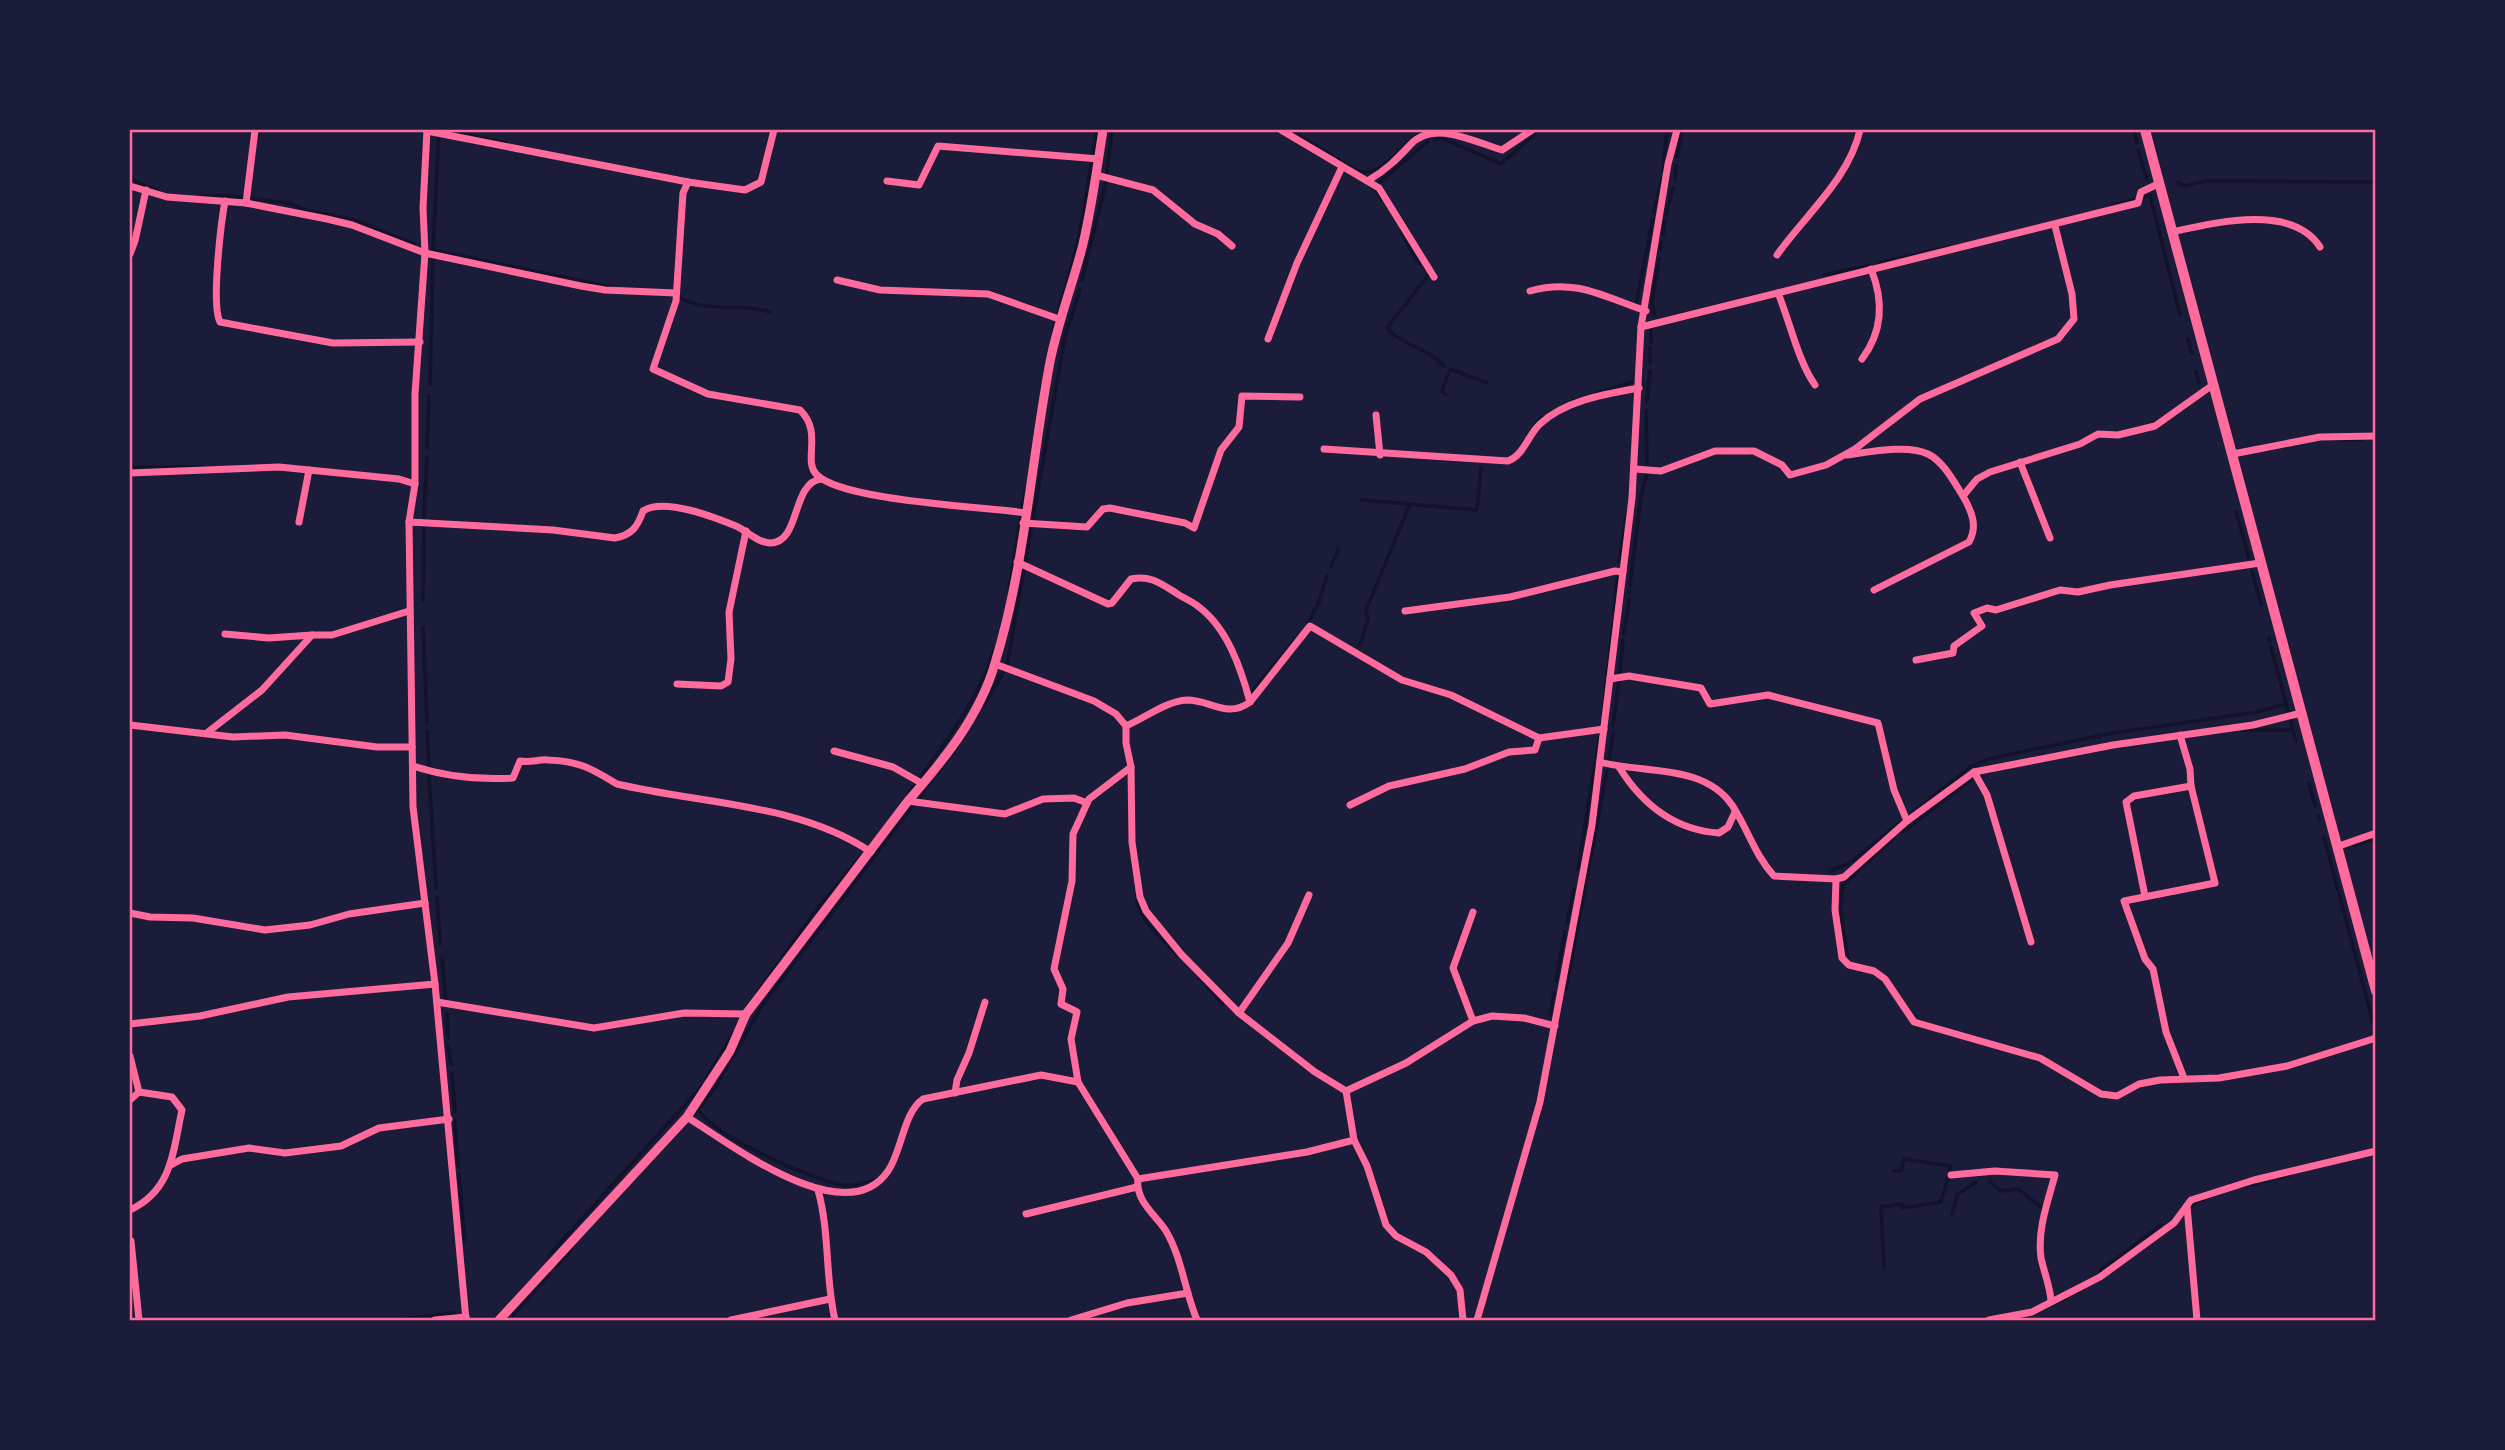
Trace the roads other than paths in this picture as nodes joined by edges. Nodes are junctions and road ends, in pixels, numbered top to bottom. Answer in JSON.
{"nodes":[{"id":1,"x":255,"y":130,"type":"edge"},
{"id":2,"x":427,"y":130,"type":"edge"},
{"id":3,"x":774,"y":130,"type":"edge"},
{"id":4,"x":1103,"y":130,"type":"edge"},
{"id":5,"x":1281,"y":130,"type":"edge"},
{"id":6,"x":1532,"y":130,"type":"edge"},
{"id":7,"x":1677,"y":130,"type":"edge"},
{"id":8,"x":1860,"y":130,"type":"edge"},
{"id":9,"x":2145,"y":130,"type":"edge"},
{"id":10,"x":1099,"y":159,"type":"junction"},
{"id":11,"x":1342,"y":167,"type":"junction"},
{"id":12,"x":1096,"y":175,"type":"junction"},
{"id":13,"x":1369,"y":180,"type":"junction"},
{"id":14,"x":887,"y":181,"type":"dead end"},
{"id":15,"x":688,"y":182,"type":"junction"},
{"id":16,"x":2158,"y":184,"type":"junction"},
{"id":17,"x":130,"y":186,"type":"edge"},
{"id":18,"x":146,"y":190,"type":"junction"},
{"id":19,"x":225,"y":201,"type":"junction"},
{"id":20,"x":246,"y":203,"type":"junction"},
{"id":21,"x":2055,"y":226,"type":"junction"},
{"id":22,"x":2172,"y":232,"type":"junction"},
{"id":23,"x":1232,"y":246,"type":"dead end"},
{"id":24,"x":2320,"y":247,"type":"dead end"},
{"id":25,"x":425,"y":253,"type":"junction"},
{"id":26,"x":130,"y":254,"type":"edge"},
{"id":27,"x":1777,"y":255,"type":"dead end"},
{"id":28,"x":1871,"y":270,"type":"junction"},
{"id":29,"x":1434,"y":277,"type":"dead end"},
{"id":30,"x":837,"y":280,"type":"dead end"},
{"id":31,"x":1530,"y":291,"type":"dead end"},
{"id":32,"x":676,"y":293,"type":"junction"},
{"id":33,"x":1777,"y":293,"type":"junction"},
{"id":34,"x":1646,"y":311,"type":"junction"},
{"id":35,"x":1059,"y":319,"type":"junction"},
{"id":36,"x":1641,"y":327,"type":"junction"},
{"id":37,"x":1268,"y":339,"type":"dead end"},
{"id":38,"x":420,"y":342,"type":"junction"},
{"id":39,"x":1862,"y":359,"type":"dead end"},
{"id":40,"x":2214,"y":384,"type":"junction"},
{"id":41,"x":1815,"y":385,"type":"dead end"},
{"id":42,"x":1639,"y":388,"type":"junction"},
{"id":43,"x":1300,"y":397,"type":"dead end"},
{"id":44,"x":1376,"y":415,"type":"dead end"},
{"id":45,"x":2375,"y":436,"type":"edge"},
{"id":46,"x":1324,"y":449,"type":"dead end"},
{"id":47,"x":2233,"y":454,"type":"junction"},
{"id":48,"x":1380,"y":455,"type":"junction"},
{"id":49,"x":1843,"y":456,"type":"junction"},
{"id":50,"x":2020,"y":462,"type":"junction"},
{"id":51,"x":1635,"y":469,"type":"junction"},
{"id":52,"x":309,"y":470,"type":"junction"},
{"id":53,"x":130,"y":473,"type":"edge"},
{"id":54,"x":821,"y":478,"type":"junction"},
{"id":55,"x":415,"y":484,"type":"junction"},
{"id":56,"x":1963,"y":496,"type":"junction"},
{"id":57,"x":1027,"y":513,"type":"junction"},
{"id":58,"x":299,"y":522,"type":"dead end"},
{"id":59,"x":409,"y":522,"type":"junction"},
{"id":60,"x":1023,"y":523,"type":"junction"},
{"id":61,"x":746,"y":531,"type":"junction"},
{"id":62,"x":2050,"y":538,"type":"dead end"},
{"id":63,"x":1017,"y":562,"type":"junction"},
{"id":64,"x":2260,"y":564,"type":"junction"},
{"id":65,"x":1623,"y":572,"type":"junction"},
{"id":66,"x":1874,"y":590,"type":"dead end"},
{"id":67,"x":408,"y":611,"type":"junction"},
{"id":68,"x":1405,"y":611,"type":"dead end"},
{"id":69,"x":225,"y":634,"type":"dead end"},
{"id":70,"x":312,"y":635,"type":"junction"},
{"id":71,"x":1916,"y":660,"type":"dead end"},
{"id":72,"x":995,"y":664,"type":"junction"},
{"id":73,"x":1610,"y":679,"type":"junction"},
{"id":74,"x":677,"y":684,"type":"dead end"},
{"id":75,"x":1250,"y":702,"type":"junction"},
{"id":76,"x":2301,"y":713,"type":"junction"},
{"id":77,"x":130,"y":725,"type":"edge"},
{"id":78,"x":1126,"y":726,"type":"junction"},
{"id":79,"x":1604,"y":729,"type":"junction"},
{"id":80,"x":208,"y":732,"type":"junction"},
{"id":81,"x":2180,"y":735,"type":"junction"},
{"id":82,"x":1539,"y":738,"type":"junction"},
{"id":83,"x":412,"y":747,"type":"junction"},
{"id":84,"x":834,"y":751,"type":"dead end"},
{"id":85,"x":1600,"y":762,"type":"junction"},
{"id":86,"x":413,"y":766,"type":"junction"},
{"id":87,"x":1131,"y":767,"type":"junction"},
{"id":88,"x":1619,"y":767,"type":"junction"},
{"id":89,"x":1974,"y":772,"type":"junction"},
{"id":90,"x":920,"y":782,"type":"junction"},
{"id":91,"x":2191,"y":786,"type":"junction"},
{"id":92,"x":908,"y":801,"type":"junction"},
{"id":93,"x":1087,"y":803,"type":"junction"},
{"id":94,"x":1350,"y":805,"type":"dead end"},
{"id":95,"x":1736,"y":811,"type":"junction"},
{"id":96,"x":1906,"y":821,"type":"junction"},
{"id":97,"x":2375,"y":833,"type":"edge"},
{"id":98,"x":2339,"y":846,"type":"junction"},
{"id":99,"x":871,"y":852,"type":"junction"},
{"id":100,"x":1836,"y":879,"type":"junction"},
{"id":101,"x":1309,"y":895,"type":"dead end"},
{"id":102,"x":2145,"y":896,"type":"junction"},
{"id":103,"x":425,"y":903,"type":"junction"},
{"id":104,"x":1473,"y":912,"type":"dead end"},
{"id":105,"x":130,"y":913,"type":"edge"},
{"id":106,"x":2031,"y":942,"type":"dead end"},
{"id":107,"x":435,"y":984,"type":"junction"},
{"id":108,"x":2375,"y":991,"type":"edge"},
{"id":109,"x":437,"y":1002,"type":"junction"},
{"id":110,"x":985,"y":1002,"type":"dead end"},
{"id":111,"x":1239,"y":1013,"type":"junction"},
{"id":112,"x":746,"y":1014,"type":"junction"},
{"id":113,"x":1473,"y":1021,"type":"junction"},
{"id":114,"x":130,"y":1024,"type":"edge"},
{"id":115,"x":1555,"y":1026,"type":"junction"},
{"id":116,"x":2375,"y":1038,"type":"edge"},
{"id":117,"x":130,"y":1056,"type":"edge"},
{"id":118,"x":2184,"y":1078,"type":"junction"},
{"id":119,"x":1079,"y":1082,"type":"junction"},
{"id":120,"x":1346,"y":1091,"type":"junction"},
{"id":121,"x":139,"y":1093,"type":"junction"},
{"id":122,"x":956,"y":1093,"type":"junction"},
{"id":123,"x":130,"y":1100,"type":"edge"},
{"id":124,"x":687,"y":1117,"type":"junction"},
{"id":125,"x":449,"y":1119,"type":"junction"},
{"id":126,"x":1354,"y":1139,"type":"junction"},
{"id":127,"x":2375,"y":1150,"type":"edge"},
{"id":128,"x":172,"y":1165,"type":"junction"},
{"id":129,"x":1951,"y":1175,"type":"dead end"},
{"id":130,"x":1138,"y":1183,"type":"junction"},
{"id":131,"x":818,"y":1190,"type":"junction"},
{"id":132,"x":2186,"y":1205,"type":"junction"},
{"id":133,"x":130,"y":1210,"type":"edge"},
{"id":134,"x":1026,"y":1214,"type":"dead end"},
{"id":135,"x":131,"y":1241,"type":"edge"},
{"id":136,"x":1188,"y":1293,"type":"junction"},
{"id":137,"x":830,"y":1299,"type":"junction"},
{"id":138,"x":2051,"y":1301,"type":"junction"},
{"id":139,"x":466,"y":1319,"type":"edge"},
{"id":140,"x":139,"y":1321,"type":"edge"},
{"id":141,"x":435,"y":1321,"type":"edge"},
{"id":142,"x":499,"y":1321,"type":"edge"},
{"id":143,"x":731,"y":1321,"type":"edge"},
{"id":144,"x":835,"y":1321,"type":"edge"},
{"id":145,"x":1071,"y":1321,"type":"edge"},
{"id":146,"x":1197,"y":1321,"type":"edge"},
{"id":147,"x":1464,"y":1321,"type":"edge"},
{"id":148,"x":1478,"y":1321,"type":"edge"},
{"id":149,"x":1989,"y":1321,"type":"edge"},
{"id":150,"x":2197,"y":1321,"type":"edge"}],
"edges":[{"from":1,"to":20,"type":"street"},
{"from":2,"to":15,"type":"street"},
{"from":2,"to":25,"type":"street"},
{"from":3,"to":15,"type":"street"},
{"from":4,"to":10,"type":"street"},
{"from":5,"to":11,"type":"street"},
{"from":6,"to":13,"type":"street"},
{"from":7,"to":34,"type":"street"},
{"from":8,"to":27,"type":"street"},
{"from":9,"to":16,"type":"main road"},
{"from":10,"to":12,"type":"street"},
{"from":10,"to":14,"type":"street"},
{"from":11,"to":13,"type":"street"},
{"from":11,"to":37,"type":"street"},
{"from":12,"to":23,"type":"street"},
{"from":12,"to":35,"type":"street"},
{"from":13,"to":29,"type":"street"},
{"from":15,"to":32,"type":"street"},
{"from":16,"to":21,"type":"street"},
{"from":16,"to":22,"type":"main road"},
{"from":17,"to":18,"type":"street"},
{"from":18,"to":19,"type":"street"},
{"from":18,"to":26,"type":"street"},
{"from":19,"to":20,"type":"street"},
{"from":19,"to":38,"type":"street"},
{"from":20,"to":25,"type":"street"},
{"from":21,"to":28,"type":"street"},
{"from":21,"to":49,"type":"street"},
{"from":22,"to":24,"type":"street"},
{"from":22,"to":40,"type":"main road"},
{"from":25,"to":32,"type":"street"},
{"from":25,"to":38,"type":"street"},
{"from":28,"to":33,"type":"street"},
{"from":28,"to":39,"type":"street"},
{"from":30,"to":35,"type":"street"},
{"from":31,"to":34,"type":"street"},
{"from":32,"to":54,"type":"street"},
{"from":33,"to":36,"type":"street"},
{"from":33,"to":41,"type":"street"},
{"from":34,"to":36,"type":"street"},
{"from":35,"to":57,"type":"street"},
{"from":36,"to":42,"type":"street"},
{"from":38,"to":55,"type":"street"},
{"from":40,"to":47,"type":"main road"},
{"from":40,"to":50,"type":"street"},
{"from":42,"to":48,"type":"street"},
{"from":42,"to":51,"type":"street"},
{"from":43,"to":60,"type":"street"},
{"from":44,"to":48,"type":"street"},
{"from":45,"to":47,"type":"street"},
{"from":46,"to":48,"type":"street"},
{"from":47,"to":64,"type":"main road"},
{"from":49,"to":51,"type":"street"},
{"from":49,"to":56,"type":"street"},
{"from":50,"to":56,"type":"street"},
{"from":50,"to":62,"type":"street"},
{"from":51,"to":65,"type":"street"},
{"from":52,"to":53,"type":"street"},
{"from":52,"to":55,"type":"street"},
{"from":52,"to":58,"type":"street"},
{"from":54,"to":57,"type":"street"},
{"from":54,"to":61,"type":"street"},
{"from":55,"to":59,"type":"street"},
{"from":56,"to":66,"type":"street"},
{"from":57,"to":60,"type":"street"},
{"from":59,"to":61,"type":"street"},
{"from":59,"to":67,"type":"street"},
{"from":60,"to":63,"type":"street"},
{"from":61,"to":74,"type":"street"},
{"from":63,"to":72,"type":"street"},
{"from":63,"to":75,"type":"street"},
{"from":64,"to":71,"type":"street"},
{"from":64,"to":76,"type":"main road"},
{"from":65,"to":68,"type":"street"},
{"from":65,"to":73,"type":"street"},
{"from":67,"to":70,"type":"street"},
{"from":67,"to":83,"type":"street"},
{"from":69,"to":70,"type":"street"},
{"from":70,"to":80,"type":"street"},
{"from":72,"to":78,"type":"street"},
{"from":72,"to":90,"type":"street"},
{"from":73,"to":79,"type":"street"},
{"from":73,"to":96,"type":"street"},
{"from":75,"to":78,"type":"street"},
{"from":75,"to":82,"type":"street"},
{"from":76,"to":81,"type":"street"},
{"from":76,"to":98,"type":"main road"},
{"from":77,"to":80,"type":"street"},
{"from":78,"to":87,"type":"street"},
{"from":79,"to":82,"type":"street"},
{"from":79,"to":85,"type":"street"},
{"from":80,"to":83,"type":"street"},
{"from":81,"to":89,"type":"street"},
{"from":81,"to":91,"type":"street"},
{"from":82,"to":94,"type":"street"},
{"from":83,"to":86,"type":"street"},
{"from":84,"to":90,"type":"street"},
{"from":85,"to":88,"type":"street"},
{"from":85,"to":115,"type":"street"},
{"from":86,"to":99,"type":"street"},
{"from":86,"to":103,"type":"street"},
{"from":87,"to":93,"type":"street"},
{"from":87,"to":111,"type":"street"},
{"from":88,"to":95,"type":"street"},
{"from":88,"to":95,"type":"street"},
{"from":89,"to":96,"type":"street"},
{"from":89,"to":106,"type":"street"},
{"from":90,"to":92,"type":"street"},
{"from":91,"to":102,"type":"street"},
{"from":91,"to":102,"type":"street"},
{"from":92,"to":93,"type":"street"},
{"from":92,"to":99,"type":"street"},
{"from":93,"to":119,"type":"street"},
{"from":95,"to":100,"type":"street"},
{"from":96,"to":100,"type":"street"},
{"from":97,"to":98,"type":"street"},
{"from":98,"to":108,"type":"main road"},
{"from":99,"to":112,"type":"street"},
{"from":100,"to":118,"type":"street"},
{"from":101,"to":111,"type":"street"},
{"from":102,"to":118,"type":"street"},
{"from":103,"to":105,"type":"street"},
{"from":103,"to":107,"type":"street"},
{"from":104,"to":113,"type":"street"},
{"from":107,"to":109,"type":"street"},
{"from":107,"to":114,"type":"street"},
{"from":109,"to":112,"type":"street"},
{"from":109,"to":125,"type":"street"},
{"from":110,"to":122,"type":"street"},
{"from":111,"to":120,"type":"street"},
{"from":112,"to":124,"type":"street"},
{"from":113,"to":115,"type":"street"},
{"from":113,"to":120,"type":"street"},
{"from":115,"to":148,"type":"street"},
{"from":116,"to":118,"type":"street"},
{"from":117,"to":121,"type":"street"},
{"from":119,"to":122,"type":"street"},
{"from":119,"to":130,"type":"street"},
{"from":120,"to":126,"type":"street"},
{"from":121,"to":123,"type":"street"},
{"from":121,"to":128,"type":"street"},
{"from":122,"to":131,"type":"street"},
{"from":124,"to":131,"type":"street"},
{"from":124,"to":142,"type":"street"},
{"from":125,"to":128,"type":"street"},
{"from":125,"to":139,"type":"street"},
{"from":126,"to":130,"type":"street"},
{"from":126,"to":147,"type":"street"},
{"from":127,"to":132,"type":"street"},
{"from":128,"to":133,"type":"street"},
{"from":129,"to":138,"type":"street"},
{"from":130,"to":134,"type":"street"},
{"from":130,"to":136,"type":"street"},
{"from":131,"to":137,"type":"street"},
{"from":132,"to":138,"type":"street"},
{"from":132,"to":150,"type":"street"},
{"from":135,"to":140,"type":"street"},
{"from":136,"to":145,"type":"street"},
{"from":136,"to":146,"type":"street"},
{"from":137,"to":143,"type":"street"},
{"from":137,"to":144,"type":"street"},
{"from":138,"to":149,"type":"street"},
{"from":139,"to":141,"type":"street"}]}
